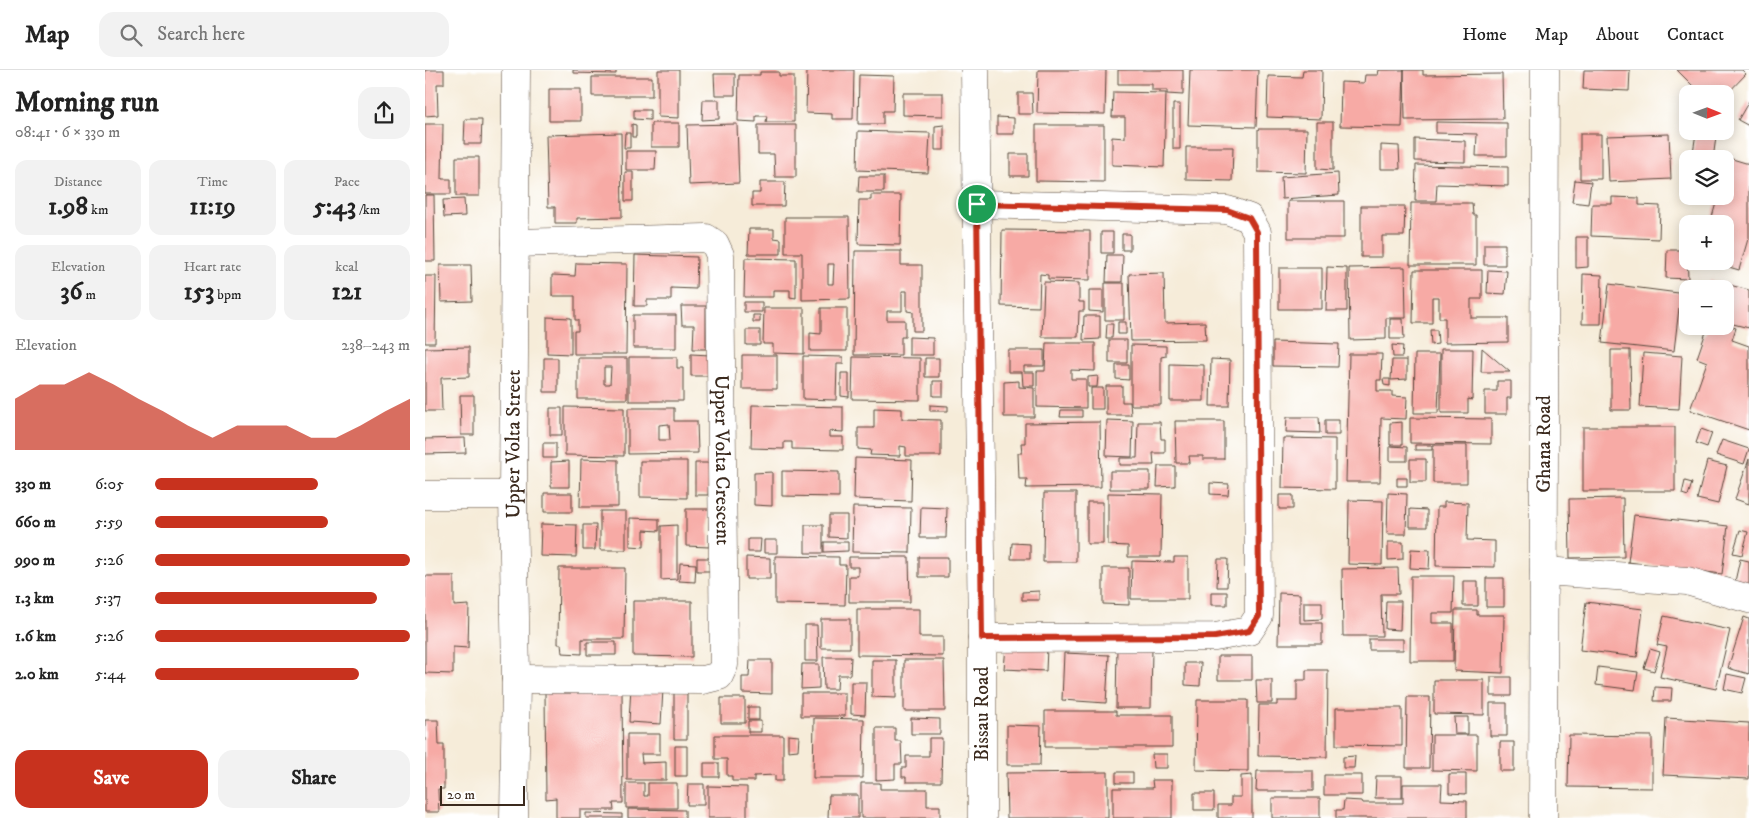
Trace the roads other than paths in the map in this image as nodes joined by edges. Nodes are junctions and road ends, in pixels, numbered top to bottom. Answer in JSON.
{"nodes":[{"id":1,"x":516,"y":70,"type":"edge"},
{"id":2,"x":975,"y":70,"type":"edge"},
{"id":3,"x":1545,"y":70,"type":"edge"},
{"id":4,"x":977,"y":204,"type":"junction"},
{"id":5,"x":515,"y":243,"type":"junction"},
{"id":6,"x":425,"y":495,"type":"edge"},
{"id":7,"x":513,"y":495,"type":"junction"},
{"id":8,"x":1544,"y":570,"type":"junction"},
{"id":9,"x":1749,"y":600,"type":"edge"},
{"id":10,"x":982,"y":638,"type":"junction"},
{"id":11,"x":516,"y":679,"type":"junction"},
{"id":12,"x":514,"y":818,"type":"edge"},
{"id":13,"x":982,"y":818,"type":"edge"},
{"id":14,"x":1543,"y":818,"type":"edge"}],
"edges":[{"from":1,"to":5,"type":"street","name":"Upper Volta Street"},
{"from":2,"to":4,"type":"street","name":"Bissau Road"},
{"from":3,"to":8,"type":"street","name":"Ghana Road"},
{"from":4,"to":10,"type":"street","name":"Bissau Road"},
{"from":4,"to":10,"type":"street"},
{"from":5,"to":7,"type":"street","name":"Upper Volta Street"},
{"from":5,"to":11,"type":"street","name":"Upper Volta Crescent"},
{"from":6,"to":7,"type":"street"},
{"from":7,"to":11,"type":"street","name":"Upper Volta Street"},
{"from":8,"to":9,"type":"street"},
{"from":8,"to":14,"type":"street","name":"Ghana Road"},
{"from":10,"to":13,"type":"street","name":"Bissau Road"},
{"from":11,"to":12,"type":"street","name":"Upper Volta Street"}]}
